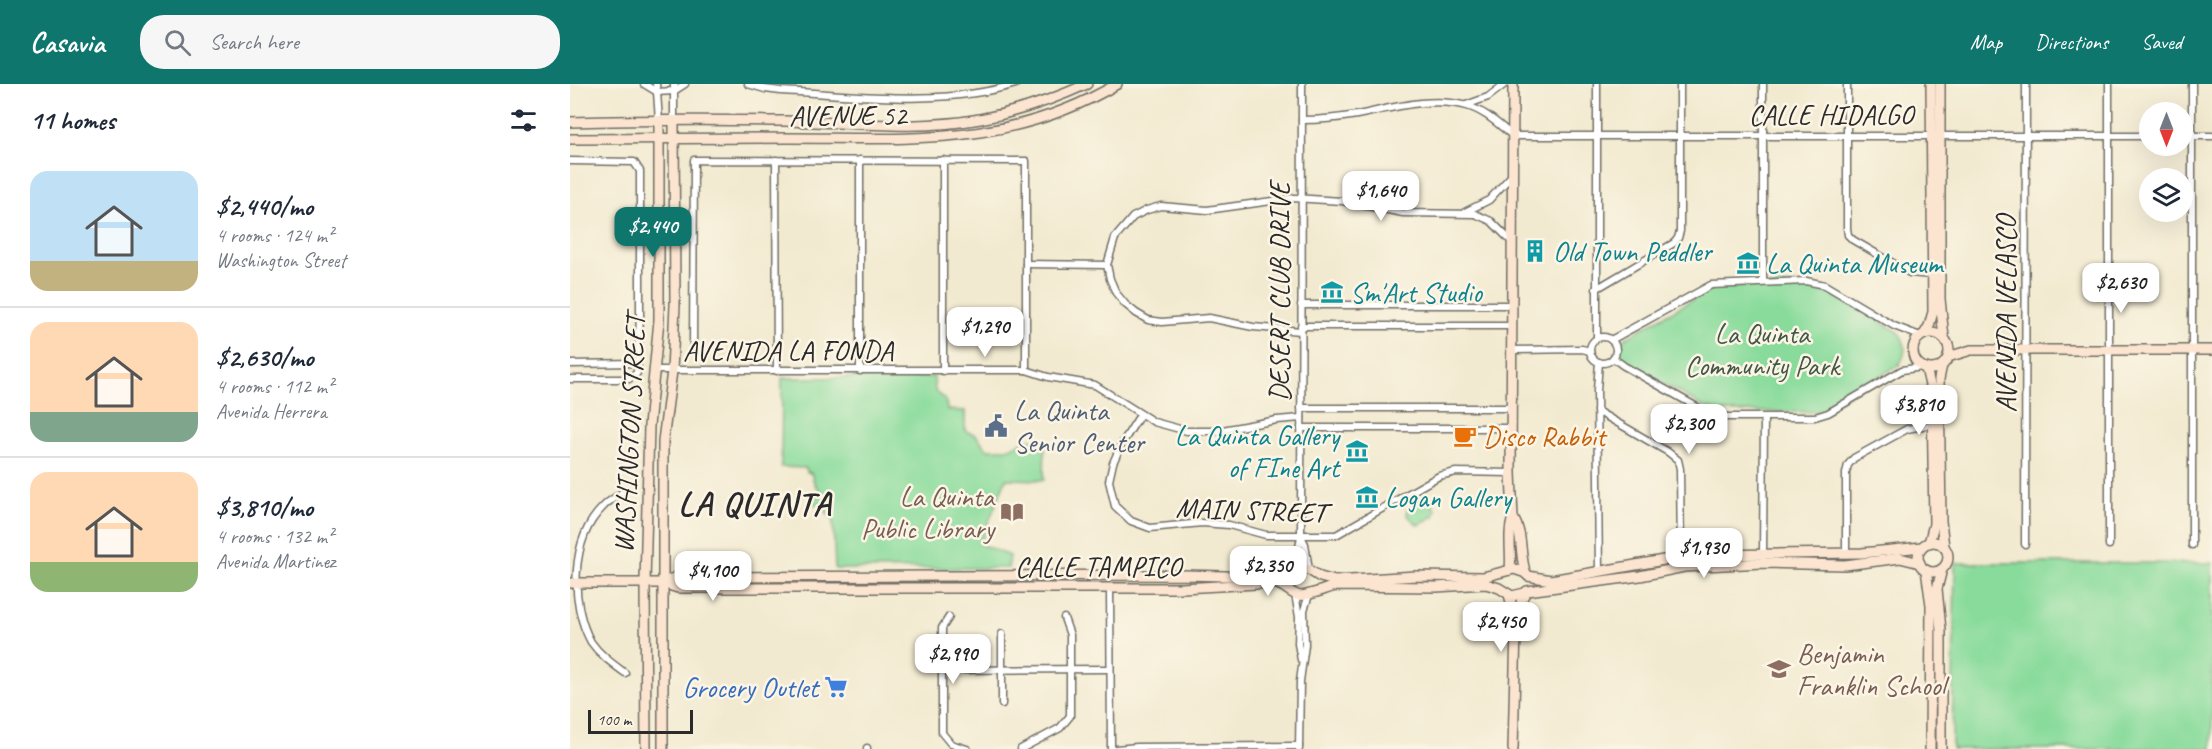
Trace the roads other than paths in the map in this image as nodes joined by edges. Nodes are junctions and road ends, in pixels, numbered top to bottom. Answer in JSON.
{"nodes":[{"id":1,"x":644,"y":84,"type":"edge"},
{"id":2,"x":685,"y":84,"type":"edge"},
{"id":3,"x":748,"y":84,"type":"edge"},
{"id":4,"x":1016,"y":84,"type":"edge"},
{"id":5,"x":1087,"y":84,"type":"edge"},
{"id":6,"x":1117,"y":84,"type":"edge"},
{"id":7,"x":1302,"y":84,"type":"edge"},
{"id":8,"x":1505,"y":84,"type":"edge"},
{"id":9,"x":1513,"y":84,"type":"edge"},
{"id":10,"x":1597,"y":84,"type":"edge"},
{"id":11,"x":1680,"y":84,"type":"edge"},
{"id":12,"x":1763,"y":84,"type":"edge"},
{"id":13,"x":1847,"y":84,"type":"edge"},
{"id":14,"x":1932,"y":84,"type":"edge"},
{"id":15,"x":1940,"y":84,"type":"edge"},
{"id":16,"x":2026,"y":84,"type":"edge"},
{"id":17,"x":2109,"y":84,"type":"edge"},
{"id":18,"x":2192,"y":84,"type":"edge"},
{"id":19,"x":656,"y":88,"type":"edge"},
{"id":20,"x":674,"y":88,"type":"edge"},
{"id":21,"x":2192,"y":102,"type":"edge"},
{"id":22,"x":1466,"y":105,"type":"junction"},
{"id":23,"x":1302,"y":120,"type":"junction"},
{"id":24,"x":659,"y":121,"type":"junction"},
{"id":25,"x":674,"y":121,"type":"junction"},
{"id":26,"x":570,"y":122,"type":"edge"},
{"id":27,"x":1936,"y":135,"type":"junction"},
{"id":28,"x":1513,"y":136,"type":"junction"},
{"id":29,"x":1598,"y":136,"type":"junction"},
{"id":30,"x":1680,"y":136,"type":"junction"},
{"id":31,"x":1763,"y":136,"type":"junction"},
{"id":32,"x":1847,"y":136,"type":"junction"},
{"id":33,"x":2026,"y":136,"type":"junction"},
{"id":34,"x":2109,"y":136,"type":"junction"},
{"id":35,"x":2139,"y":136,"type":"edge"},
{"id":36,"x":2193,"y":136,"type":"edge"},
{"id":37,"x":2212,"y":136,"type":"edge"},
{"id":38,"x":570,"y":138,"type":"edge"},
{"id":39,"x":674,"y":139,"type":"junction"},
{"id":40,"x":659,"y":140,"type":"junction"},
{"id":41,"x":2192,"y":156,"type":"edge"},
{"id":42,"x":776,"y":160,"type":"junction"},
{"id":43,"x":860,"y":160,"type":"junction"},
{"id":44,"x":943,"y":160,"type":"junction"},
{"id":45,"x":570,"y":161,"type":"edge"},
{"id":46,"x":1513,"y":175,"type":"junction"},
{"id":47,"x":1301,"y":199,"type":"junction"},
{"id":48,"x":1463,"y":213,"type":"junction"},
{"id":49,"x":1512,"y":242,"type":"junction"},
{"id":50,"x":1026,"y":264,"type":"junction"},
{"id":51,"x":1107,"y":265,"type":"junction"},
{"id":52,"x":1932,"y":275,"type":"junction"},
{"id":53,"x":1763,"y":282,"type":"junction"},
{"id":54,"x":1596,"y":289,"type":"junction"},
{"id":55,"x":1301,"y":305,"type":"junction"},
{"id":56,"x":1512,"y":305,"type":"junction"},
{"id":57,"x":1512,"y":326,"type":"junction"},
{"id":58,"x":1301,"y":328,"type":"junction"},
{"id":59,"x":1922,"y":335,"type":"junction"},
{"id":60,"x":1597,"y":338,"type":"junction"},
{"id":61,"x":1611,"y":340,"type":"junction"},
{"id":62,"x":1946,"y":340,"type":"junction"},
{"id":63,"x":693,"y":350,"type":"dead end"},
{"id":64,"x":1512,"y":350,"type":"junction"},
{"id":65,"x":2026,"y":350,"type":"junction"},
{"id":66,"x":2109,"y":350,"type":"junction"},
{"id":67,"x":1590,"y":351,"type":"junction"},
{"id":68,"x":1971,"y":351,"type":"junction"},
{"id":69,"x":2192,"y":351,"type":"junction"},
{"id":70,"x":2212,"y":351,"type":"edge"},
{"id":71,"x":1948,"y":357,"type":"junction"},
{"id":72,"x":1612,"y":358,"type":"junction"},
{"id":73,"x":1599,"y":362,"type":"junction"},
{"id":74,"x":637,"y":363,"type":"junction"},
{"id":75,"x":570,"y":364,"type":"edge"},
{"id":76,"x":1942,"y":366,"type":"junction"},
{"id":77,"x":1924,"y":367,"type":"junction"},
{"id":78,"x":655,"y":370,"type":"junction"},
{"id":79,"x":1026,"y":370,"type":"junction"},
{"id":80,"x":672,"y":371,"type":"junction"},
{"id":81,"x":777,"y":371,"type":"junction"},
{"id":82,"x":860,"y":371,"type":"junction"},
{"id":83,"x":943,"y":371,"type":"junction"},
{"id":84,"x":570,"y":379,"type":"edge"},
{"id":85,"x":1301,"y":408,"type":"junction"},
{"id":86,"x":1512,"y":408,"type":"junction"},
{"id":87,"x":1597,"y":411,"type":"junction"},
{"id":88,"x":1140,"y":415,"type":"junction"},
{"id":89,"x":1301,"y":418,"type":"junction"},
{"id":90,"x":1764,"y":418,"type":"junction"},
{"id":91,"x":1936,"y":424,"type":"junction"},
{"id":92,"x":1301,"y":428,"type":"junction"},
{"id":93,"x":1512,"y":428,"type":"junction"},
{"id":94,"x":1511,"y":473,"type":"junction"},
{"id":95,"x":625,"y":490,"type":"dead end"},
{"id":96,"x":1513,"y":518,"type":"junction"},
{"id":97,"x":1301,"y":536,"type":"junction"},
{"id":98,"x":2025,"y":544,"type":"dead end"},
{"id":99,"x":1925,"y":545,"type":"junction"},
{"id":100,"x":2109,"y":545,"type":"dead end"},
{"id":101,"x":2192,"y":545,"type":"dead end"},
{"id":102,"x":1944,"y":547,"type":"junction"},
{"id":103,"x":1846,"y":554,"type":"junction"},
{"id":104,"x":1681,"y":557,"type":"junction"},
{"id":105,"x":1763,"y":558,"type":"junction"},
{"id":106,"x":1923,"y":567,"type":"junction"},
{"id":107,"x":1942,"y":569,"type":"junction"},
{"id":108,"x":1294,"y":571,"type":"junction"},
{"id":109,"x":1310,"y":571,"type":"junction"},
{"id":110,"x":1509,"y":571,"type":"junction"},
{"id":111,"x":1599,"y":572,"type":"junction"},
{"id":112,"x":1184,"y":575,"type":"junction"},
{"id":113,"x":1527,"y":575,"type":"junction"},
{"id":114,"x":571,"y":583,"type":"edge"},
{"id":115,"x":645,"y":583,"type":"junction"},
{"id":116,"x":662,"y":583,"type":"junction"},
{"id":117,"x":1110,"y":588,"type":"junction"},
{"id":118,"x":1526,"y":592,"type":"junction"},
{"id":119,"x":1293,"y":593,"type":"junction"},
{"id":120,"x":1310,"y":594,"type":"junction"},
{"id":121,"x":1507,"y":594,"type":"junction"},
{"id":122,"x":949,"y":617,"type":"dead end"},
{"id":123,"x":1064,"y":618,"type":"dead end"},
{"id":124,"x":1516,"y":628,"type":"junction"},
{"id":125,"x":1002,"y":634,"type":"dead end"},
{"id":126,"x":1930,"y":663,"type":"junction"},
{"id":127,"x":1302,"y":666,"type":"junction"},
{"id":128,"x":1002,"y":668,"type":"junction"},
{"id":129,"x":1110,"y":669,"type":"junction"},
{"id":130,"x":941,"y":670,"type":"junction"},
{"id":131,"x":1070,"y":670,"type":"junction"},
{"id":132,"x":625,"y":673,"type":"dead end"},
{"id":133,"x":1941,"y":678,"type":"junction"},
{"id":134,"x":1002,"y":704,"type":"dead end"},
{"id":135,"x":1028,"y":747,"type":"edge"},
{"id":136,"x":1299,"y":748,"type":"edge"},
{"id":137,"x":646,"y":749,"type":"edge"},
{"id":138,"x":663,"y":749,"type":"edge"},
{"id":139,"x":967,"y":749,"type":"edge"},
{"id":140,"x":1021,"y":749,"type":"edge"},
{"id":141,"x":1111,"y":749,"type":"edge"},
{"id":142,"x":1116,"y":749,"type":"edge"},
{"id":143,"x":1513,"y":749,"type":"edge"},
{"id":144,"x":1930,"y":749,"type":"edge"},
{"id":145,"x":1941,"y":749,"type":"edge"}],
"edges":[{"from":1,"to":19,"type":"street"},
{"from":2,"to":20,"type":"street"},
{"from":3,"to":4,"type":"street"},
{"from":5,"to":25,"type":"street","name":"AVENUE 52"},
{"from":6,"to":39,"type":"street","name":"AVENUE 52"},
{"from":7,"to":23,"type":"street","name":"DESERT CLUB DRIVE"},
{"from":8,"to":22,"type":"street"},
{"from":9,"to":28,"type":"street"},
{"from":10,"to":29,"type":"street"},
{"from":11,"to":30,"type":"street"},
{"from":12,"to":31,"type":"street"},
{"from":13,"to":32,"type":"street"},
{"from":14,"to":27,"type":"street"},
{"from":15,"to":27,"type":"street"},
{"from":16,"to":33,"type":"street","name":"AVENIDA VELASCO"},
{"from":17,"to":34,"type":"street"},
{"from":18,"to":21,"type":"street"},
{"from":19,"to":20,"type":"street"},
{"from":19,"to":24,"type":"street"},
{"from":20,"to":25,"type":"street"},
{"from":22,"to":23,"type":"street"},
{"from":22,"to":28,"type":"street"},
{"from":23,"to":47,"type":"street","name":"DESERT CLUB DRIVE"},
{"from":24,"to":25,"type":"street","name":"AVENUE 52"},
{"from":24,"to":26,"type":"street","name":"AVENUE 52"},
{"from":24,"to":40,"type":"street","name":"WASHINGTON STREET"},
{"from":25,"to":39,"type":"street","name":"WASHINGTON STREET"},
{"from":27,"to":32,"type":"street","name":"CALLE HIDALGO"},
{"from":27,"to":33,"type":"street","name":"CALLE HIDALGO"},
{"from":27,"to":52,"type":"street"},
{"from":27,"to":62,"type":"street"},
{"from":28,"to":29,"type":"street","name":"CALLE HIDALGO"},
{"from":28,"to":46,"type":"street"},
{"from":29,"to":30,"type":"street","name":"CALLE HIDALGO"},
{"from":29,"to":54,"type":"street"},
{"from":30,"to":31,"type":"street","name":"CALLE HIDALGO"},
{"from":30,"to":54,"type":"street"},
{"from":31,"to":32,"type":"street","name":"CALLE HIDALGO"},
{"from":31,"to":53,"type":"street"},
{"from":32,"to":52,"type":"street"},
{"from":33,"to":34,"type":"street","name":"CALLE HIDALGO"},
{"from":33,"to":65,"type":"street","name":"AVENIDA VELASCO"},
{"from":34,"to":35,"type":"street","name":"CALLE HIDALGO"},
{"from":34,"to":66,"type":"street"},
{"from":36,"to":37,"type":"street"},
{"from":38,"to":40,"type":"street","name":"AVENUE 52"},
{"from":39,"to":40,"type":"street","name":"AVENUE 52"},
{"from":39,"to":80,"type":"street","name":"WASHINGTON STREET"},
{"from":40,"to":78,"type":"street","name":"WASHINGTON STREET"},
{"from":41,"to":69,"type":"street"},
{"from":42,"to":43,"type":"street"},
{"from":42,"to":63,"type":"street"},
{"from":42,"to":81,"type":"street"},
{"from":43,"to":44,"type":"street"},
{"from":43,"to":82,"type":"street"},
{"from":44,"to":50,"type":"street"},
{"from":44,"to":83,"type":"street"},
{"from":45,"to":74,"type":"street"},
{"from":46,"to":48,"type":"street"},
{"from":46,"to":49,"type":"street"},
{"from":47,"to":48,"type":"street"},
{"from":47,"to":51,"type":"street"},
{"from":47,"to":55,"type":"street","name":"DESERT CLUB DRIVE"},
{"from":48,"to":49,"type":"street"},
{"from":49,"to":56,"type":"street"},
{"from":50,"to":51,"type":"street"},
{"from":50,"to":79,"type":"street"},
{"from":51,"to":58,"type":"street"},
{"from":52,"to":59,"type":"street"},
{"from":53,"to":59,"type":"street"},
{"from":53,"to":61,"type":"street"},
{"from":54,"to":60,"type":"street"},
{"from":55,"to":56,"type":"street"},
{"from":55,"to":58,"type":"street","name":"DESERT CLUB DRIVE"},
{"from":56,"to":57,"type":"street"},
{"from":57,"to":58,"type":"street"},
{"from":57,"to":64,"type":"street"},
{"from":58,"to":85,"type":"street","name":"DESERT CLUB DRIVE"},
{"from":59,"to":62,"type":"street"},
{"from":59,"to":77,"type":"street"},
{"from":60,"to":61,"type":"street"},
{"from":60,"to":67,"type":"street"},
{"from":61,"to":72,"type":"street"},
{"from":62,"to":68,"type":"street"},
{"from":62,"to":71,"type":"street"},
{"from":64,"to":67,"type":"street"},
{"from":64,"to":86,"type":"street"},
{"from":65,"to":66,"type":"street"},
{"from":65,"to":68,"type":"street"},
{"from":65,"to":98,"type":"street","name":"AVENIDA VELASCO"},
{"from":66,"to":69,"type":"street"},
{"from":66,"to":100,"type":"street"},
{"from":67,"to":73,"type":"street"},
{"from":68,"to":71,"type":"street"},
{"from":69,"to":70,"type":"street"},
{"from":69,"to":101,"type":"street"},
{"from":71,"to":76,"type":"street"},
{"from":72,"to":73,"type":"street"},
{"from":72,"to":90,"type":"street"},
{"from":73,"to":87,"type":"street"},
{"from":74,"to":75,"type":"street"},
{"from":74,"to":84,"type":"street"},
{"from":76,"to":77,"type":"street"},
{"from":76,"to":91,"type":"street"},
{"from":77,"to":90,"type":"street"},
{"from":77,"to":91,"type":"street"},
{"from":78,"to":80,"type":"street","name":"AVENIDA LA FONDA"},
{"from":78,"to":115,"type":"street","name":"WASHINGTON STREET"},
{"from":79,"to":83,"type":"street","name":"AVENIDA LA FONDA"},
{"from":79,"to":88,"type":"street","name":"AVENIDA LA FONDA"},
{"from":80,"to":81,"type":"street","name":"AVENIDA LA FONDA"},
{"from":80,"to":116,"type":"street","name":"WASHINGTON STREET"},
{"from":81,"to":82,"type":"street","name":"AVENIDA LA FONDA"},
{"from":82,"to":83,"type":"street","name":"AVENIDA LA FONDA"},
{"from":85,"to":86,"type":"street"},
{"from":85,"to":89,"type":"street","name":"DESERT CLUB DRIVE"},
{"from":86,"to":93,"type":"street"},
{"from":87,"to":104,"type":"street"},
{"from":87,"to":111,"type":"street"},
{"from":88,"to":89,"type":"street","name":"AVENIDA LA FONDA"},
{"from":88,"to":97,"type":"street","name":"MAIN STREET"},
{"from":89,"to":92,"type":"street","name":"DESERT CLUB DRIVE"},
{"from":90,"to":105,"type":"street"},
{"from":91,"to":99,"type":"street"},
{"from":91,"to":102,"type":"street"},
{"from":91,"to":103,"type":"street"},
{"from":92,"to":93,"type":"street"},
{"from":92,"to":97,"type":"street","name":"DESERT CLUB DRIVE"},
{"from":93,"to":94,"type":"street"},
{"from":94,"to":96,"type":"street"},
{"from":94,"to":97,"type":"street","name":"MAIN STREET"},
{"from":95,"to":114,"type":"street"},
{"from":96,"to":110,"type":"street"},
{"from":96,"to":113,"type":"street"},
{"from":97,"to":108,"type":"street","name":"DESERT CLUB DRIVE"},
{"from":97,"to":109,"type":"street","name":"DESERT CLUB DRIVE"},
{"from":99,"to":102,"type":"street"},
{"from":99,"to":103,"type":"street","name":"CALLE TAMPICO"},
{"from":99,"to":106,"type":"street"},
{"from":102,"to":107,"type":"street"},
{"from":103,"to":105,"type":"street","name":"CALLE TAMPICO"},
{"from":104,"to":105,"type":"street","name":"CALLE TAMPICO"},
{"from":104,"to":111,"type":"street","name":"CALLE TAMPICO"},
{"from":105,"to":106,"type":"street","name":"CALLE TAMPICO"},
{"from":105,"to":118,"type":"street","name":"CALLE TAMPICO"},
{"from":106,"to":107,"type":"street"},
{"from":106,"to":126,"type":"street"},
{"from":107,"to":133,"type":"street"},
{"from":108,"to":109,"type":"street","name":"CALLE TAMPICO"},
{"from":108,"to":112,"type":"street","name":"CALLE TAMPICO"},
{"from":108,"to":119,"type":"street","name":"DESERT CLUB DRIVE"},
{"from":109,"to":110,"type":"street","name":"CALLE TAMPICO"},
{"from":109,"to":120,"type":"street","name":"DESERT CLUB DRIVE"},
{"from":110,"to":113,"type":"street","name":"CALLE TAMPICO"},
{"from":110,"to":121,"type":"street"},
{"from":111,"to":113,"type":"street","name":"CALLE TAMPICO"},
{"from":112,"to":116,"type":"street","name":"CALLE TAMPICO"},
{"from":112,"to":117,"type":"street"},
{"from":113,"to":118,"type":"street"},
{"from":114,"to":115,"type":"street","name":"CALLE TAMPICO"},
{"from":114,"to":132,"type":"street"},
{"from":115,"to":116,"type":"street","name":"CALLE TAMPICO"},
{"from":115,"to":137,"type":"street","name":"WASHINGTON STREET"},
{"from":116,"to":117,"type":"street","name":"CALLE TAMPICO"},
{"from":116,"to":138,"type":"street","name":"WASHINGTON STREET"},
{"from":117,"to":119,"type":"street","name":"CALLE TAMPICO"},
{"from":117,"to":129,"type":"street"},
{"from":118,"to":121,"type":"street","name":"CALLE TAMPICO"},
{"from":118,"to":124,"type":"street"},
{"from":119,"to":120,"type":"street","name":"CALLE TAMPICO"},
{"from":119,"to":127,"type":"street","name":"DESERT CLUB DRIVE"},
{"from":120,"to":121,"type":"street","name":"CALLE TAMPICO"},
{"from":120,"to":127,"type":"street","name":"DESERT CLUB DRIVE"},
{"from":121,"to":124,"type":"street"},
{"from":122,"to":130,"type":"street"},
{"from":123,"to":131,"type":"street"},
{"from":124,"to":143,"type":"street"},
{"from":125,"to":128,"type":"street"},
{"from":126,"to":133,"type":"street"},
{"from":126,"to":144,"type":"street"},
{"from":127,"to":136,"type":"street","name":"DESERT CLUB DRIVE"},
{"from":128,"to":130,"type":"street"},
{"from":128,"to":131,"type":"street"},
{"from":128,"to":134,"type":"street"},
{"from":129,"to":131,"type":"street"},
{"from":129,"to":141,"type":"street"},
{"from":130,"to":139,"type":"street"},
{"from":131,"to":135,"type":"street"},
{"from":133,"to":145,"type":"street"},
{"from":135,"to":140,"type":"street"},
{"from":136,"to":142,"type":"street"}]}
